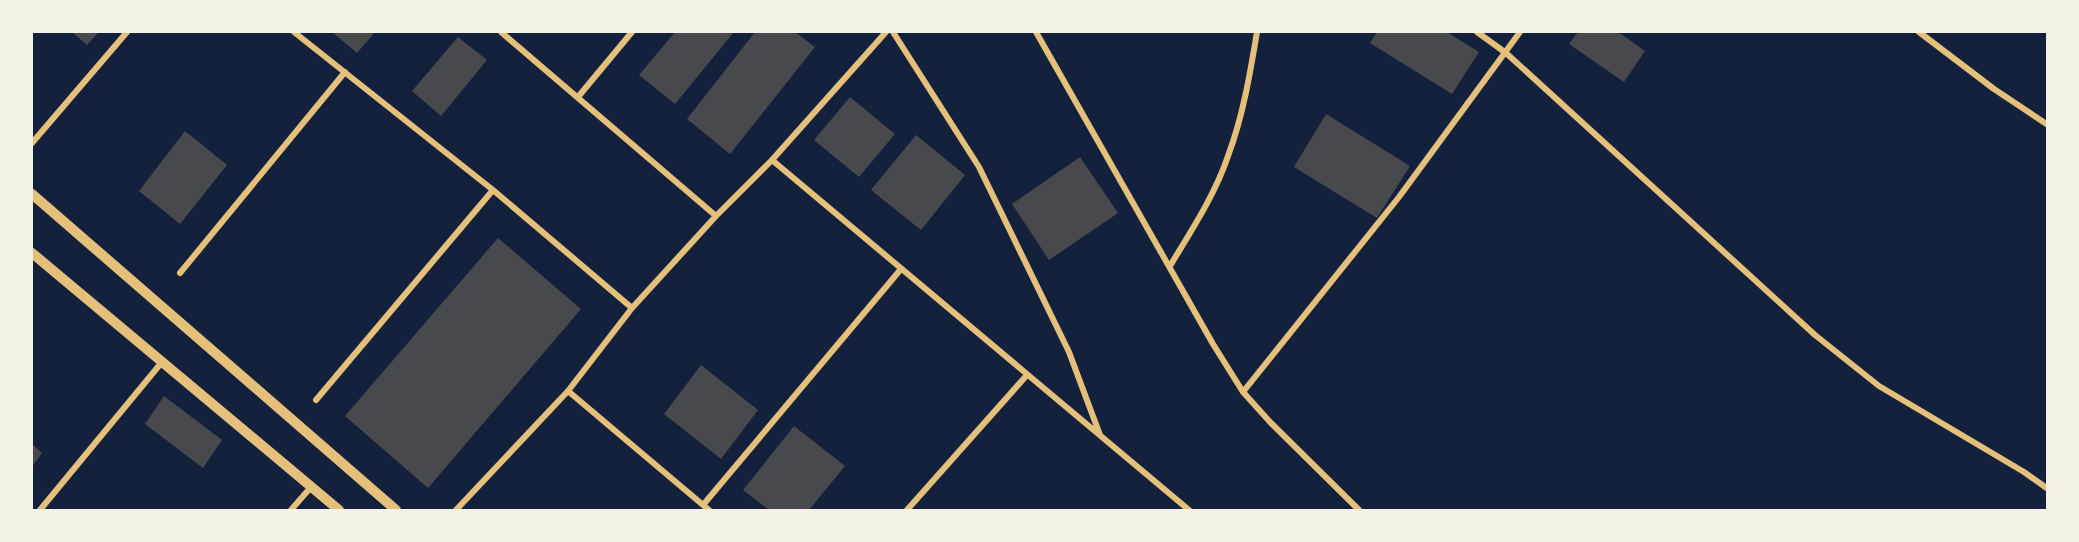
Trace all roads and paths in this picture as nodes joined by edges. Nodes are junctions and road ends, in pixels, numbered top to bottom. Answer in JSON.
{"nodes":[{"id":1,"x":127,"y":32,"type":"edge"},
{"id":2,"x":294,"y":32,"type":"edge"},
{"id":3,"x":501,"y":32,"type":"edge"},
{"id":4,"x":632,"y":32,"type":"edge"},
{"id":5,"x":886,"y":32,"type":"edge"},
{"id":6,"x":893,"y":32,"type":"edge"},
{"id":7,"x":1036,"y":32,"type":"edge"},
{"id":8,"x":1257,"y":32,"type":"edge"},
{"id":9,"x":1477,"y":32,"type":"edge"},
{"id":10,"x":1520,"y":32,"type":"edge"},
{"id":11,"x":1919,"y":32,"type":"edge"},
{"id":12,"x":1506,"y":53,"type":"junction"},
{"id":13,"x":345,"y":72,"type":"junction"},
{"id":14,"x":578,"y":97,"type":"junction"},
{"id":15,"x":2048,"y":125,"type":"edge"},
{"id":16,"x":32,"y":143,"type":"edge"},
{"id":17,"x":772,"y":160,"type":"junction"},
{"id":18,"x":493,"y":190,"type":"junction"},
{"id":19,"x":32,"y":194,"type":"edge"},
{"id":20,"x":716,"y":216,"type":"junction"},
{"id":21,"x":32,"y":253,"type":"edge"},
{"id":22,"x":1170,"y":266,"type":"junction"},
{"id":23,"x":901,"y":270,"type":"junction"},
{"id":24,"x":180,"y":273,"type":"dead end"},
{"id":25,"x":632,"y":308,"type":"junction"},
{"id":26,"x":162,"y":362,"type":"junction"},
{"id":27,"x":1027,"y":375,"type":"junction"},
{"id":28,"x":568,"y":392,"type":"junction"},
{"id":29,"x":1243,"y":392,"type":"junction"},
{"id":30,"x":316,"y":400,"type":"dead end"},
{"id":31,"x":1100,"y":436,"type":"junction"},
{"id":32,"x":311,"y":487,"type":"junction"},
{"id":33,"x":2048,"y":489,"type":"edge"},
{"id":34,"x":703,"y":505,"type":"junction"},
{"id":35,"x":40,"y":510,"type":"edge"},
{"id":36,"x":291,"y":510,"type":"edge"},
{"id":37,"x":339,"y":510,"type":"edge"},
{"id":38,"x":396,"y":510,"type":"edge"},
{"id":39,"x":456,"y":510,"type":"edge"},
{"id":40,"x":709,"y":510,"type":"edge"},
{"id":41,"x":907,"y":510,"type":"edge"},
{"id":42,"x":1189,"y":510,"type":"edge"},
{"id":43,"x":1359,"y":510,"type":"edge"}],
"edges":[{"from":1,"to":16,"type":"street"},
{"from":2,"to":13,"type":"street"},
{"from":3,"to":14,"type":"street"},
{"from":4,"to":14,"type":"street"},
{"from":5,"to":17,"type":"street"},
{"from":6,"to":31,"type":"street"},
{"from":7,"to":22,"type":"street"},
{"from":8,"to":22,"type":"street"},
{"from":9,"to":12,"type":"street"},
{"from":10,"to":12,"type":"street"},
{"from":11,"to":15,"type":"street"},
{"from":12,"to":29,"type":"street"},
{"from":12,"to":33,"type":"street"},
{"from":13,"to":18,"type":"street"},
{"from":13,"to":24,"type":"street"},
{"from":14,"to":20,"type":"street"},
{"from":17,"to":20,"type":"street"},
{"from":17,"to":23,"type":"street"},
{"from":18,"to":25,"type":"street"},
{"from":18,"to":30,"type":"street"},
{"from":19,"to":38,"type":"street"},
{"from":20,"to":25,"type":"street"},
{"from":21,"to":26,"type":"street"},
{"from":22,"to":29,"type":"street"},
{"from":23,"to":27,"type":"street"},
{"from":23,"to":34,"type":"street"},
{"from":25,"to":28,"type":"street"},
{"from":26,"to":32,"type":"street"},
{"from":26,"to":35,"type":"street"},
{"from":27,"to":31,"type":"street"},
{"from":27,"to":41,"type":"street"},
{"from":28,"to":34,"type":"street"},
{"from":28,"to":39,"type":"street"},
{"from":29,"to":43,"type":"street"},
{"from":31,"to":42,"type":"street"},
{"from":32,"to":36,"type":"street"},
{"from":32,"to":37,"type":"street"},
{"from":34,"to":40,"type":"street"}]}
